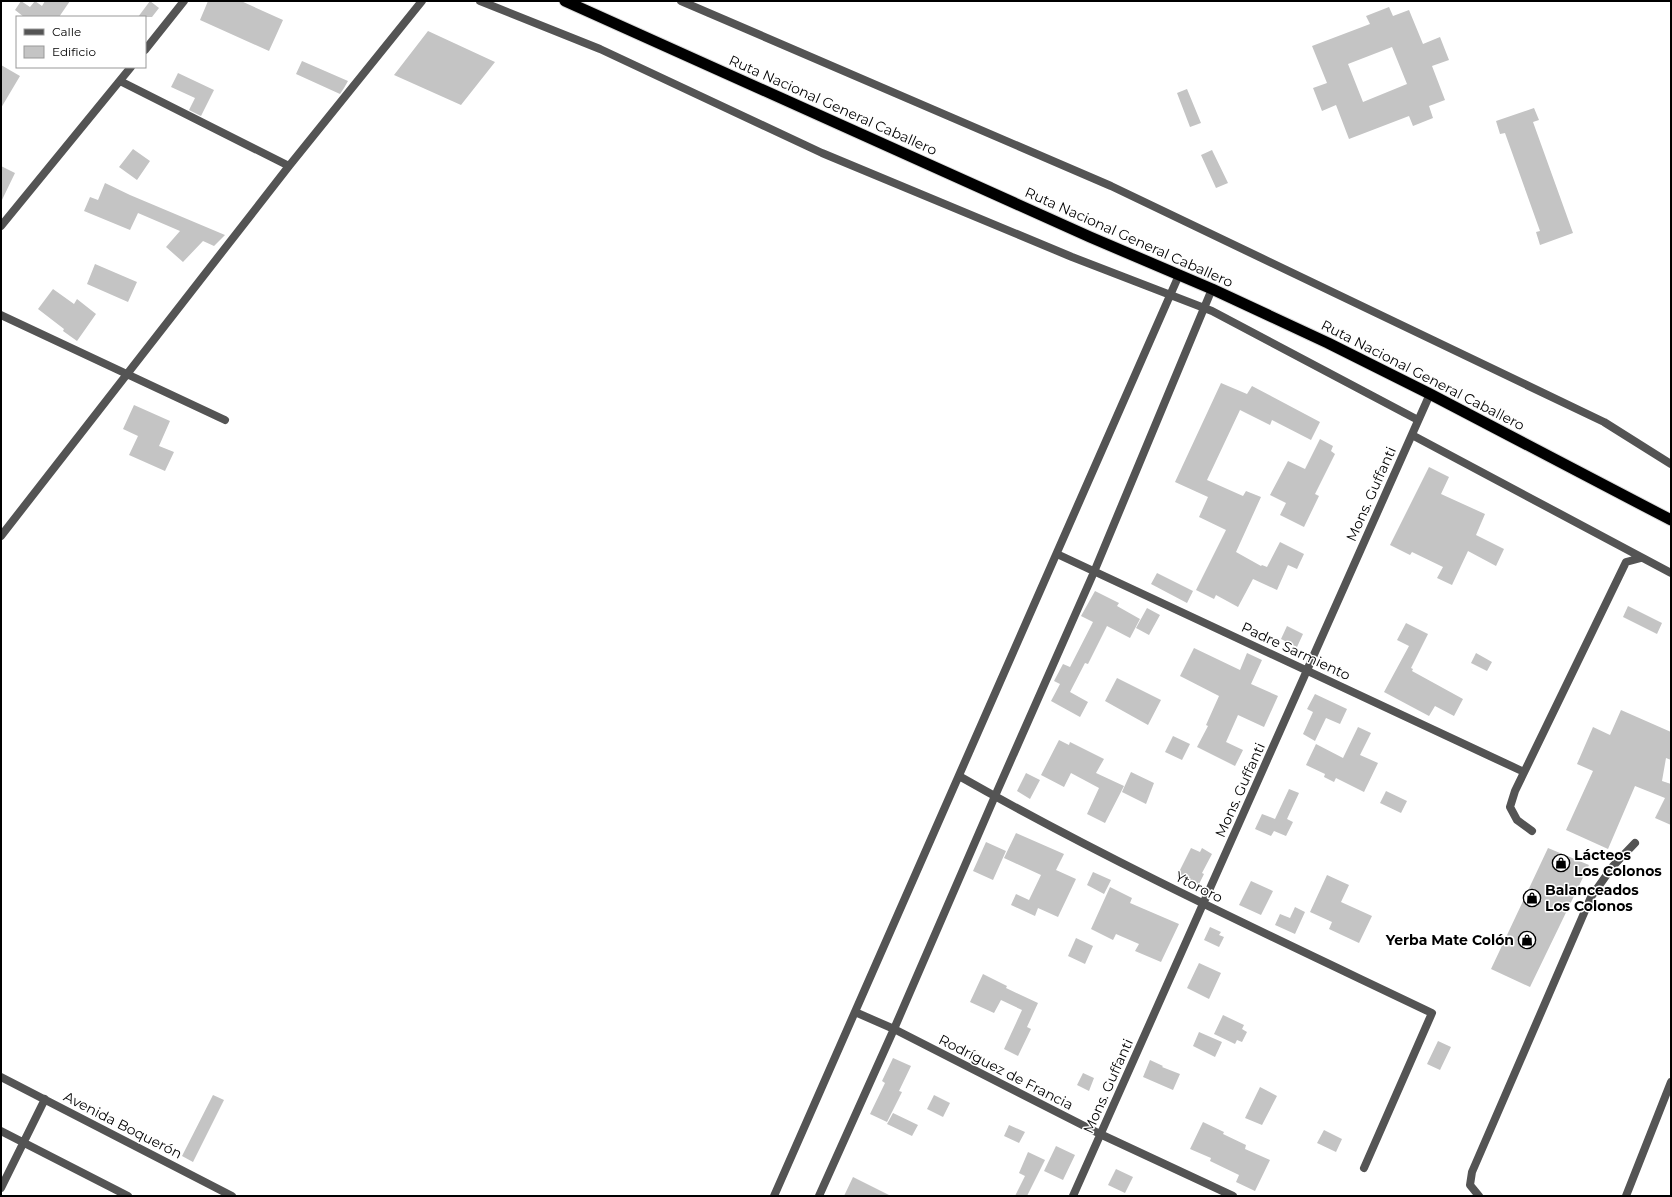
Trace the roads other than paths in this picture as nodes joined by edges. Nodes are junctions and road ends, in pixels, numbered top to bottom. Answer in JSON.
{"nodes":[{"id":1,"x":184,"y":1,"type":"edge"},
{"id":2,"x":422,"y":1,"type":"edge"},
{"id":3,"x":480,"y":1,"type":"edge"},
{"id":4,"x":565,"y":1,"type":"edge"},
{"id":5,"x":681,"y":1,"type":"edge"},
{"id":6,"x":146,"y":49,"type":"edge"},
{"id":7,"x":131,"y":68,"type":"edge"},
{"id":8,"x":120,"y":81,"type":"junction"},
{"id":9,"x":290,"y":166,"type":"junction"},
{"id":10,"x":1,"y":226,"type":"edge"},
{"id":11,"x":1179,"y":275,"type":"junction"},
{"id":12,"x":1212,"y":289,"type":"junction"},
{"id":13,"x":1170,"y":295,"type":"junction"},
{"id":14,"x":1204,"y":308,"type":"junction"},
{"id":15,"x":1,"y":315,"type":"edge"},
{"id":16,"x":128,"y":374,"type":"junction"},
{"id":17,"x":1430,"y":394,"type":"junction"},
{"id":18,"x":225,"y":420,"type":"dead end"},
{"id":19,"x":1418,"y":420,"type":"junction"},
{"id":20,"x":1412,"y":435,"type":"junction"},
{"id":21,"x":1671,"y":464,"type":"edge"},
{"id":22,"x":1671,"y":520,"type":"edge"},
{"id":23,"x":1,"y":536,"type":"edge"},
{"id":24,"x":1057,"y":554,"type":"junction"},
{"id":25,"x":1641,"y":558,"type":"junction"},
{"id":26,"x":1094,"y":572,"type":"junction"},
{"id":27,"x":1671,"y":573,"type":"edge"},
{"id":28,"x":1307,"y":671,"type":"junction"},
{"id":29,"x":1524,"y":772,"type":"junction"},
{"id":30,"x":959,"y":776,"type":"junction"},
{"id":31,"x":995,"y":796,"type":"junction"},
{"id":32,"x":1532,"y":831,"type":"dead end"},
{"id":33,"x":1635,"y":843,"type":"dead end"},
{"id":34,"x":1203,"y":904,"type":"junction"},
{"id":35,"x":855,"y":1012,"type":"junction"},
{"id":36,"x":894,"y":1029,"type":"junction"},
{"id":37,"x":1,"y":1077,"type":"edge"},
{"id":38,"x":1671,"y":1082,"type":"edge"},
{"id":39,"x":45,"y":1099,"type":"junction"},
{"id":40,"x":1,"y":1131,"type":"edge"},
{"id":41,"x":1100,"y":1134,"type":"junction"},
{"id":42,"x":23,"y":1142,"type":"junction"},
{"id":43,"x":1364,"y":1168,"type":"dead end"},
{"id":44,"x":1,"y":1188,"type":"edge"},
{"id":45,"x":128,"y":1196,"type":"edge"},
{"id":46,"x":232,"y":1196,"type":"edge"},
{"id":47,"x":774,"y":1196,"type":"edge"},
{"id":48,"x":819,"y":1196,"type":"edge"},
{"id":49,"x":1073,"y":1196,"type":"edge"},
{"id":50,"x":1233,"y":1196,"type":"edge"},
{"id":51,"x":1479,"y":1196,"type":"edge"},
{"id":52,"x":1626,"y":1196,"type":"edge"}],
"edges":[{"from":1,"to":6,"type":"street"},
{"from":2,"to":9,"type":"street"},
{"from":3,"to":13,"type":"street"},
{"from":4,"to":11,"type":"highway","name":"Ruta Nacional General Caballero"},
{"from":5,"to":21,"type":"street"},
{"from":7,"to":8,"type":"street"},
{"from":8,"to":9,"type":"street"},
{"from":8,"to":10,"type":"street"},
{"from":9,"to":16,"type":"street"},
{"from":11,"to":12,"type":"highway","name":"Ruta Nacional General Caballero"},
{"from":11,"to":13,"type":"street"},
{"from":12,"to":14,"type":"street"},
{"from":12,"to":17,"type":"highway","name":"Ruta Nacional General Caballero"},
{"from":13,"to":14,"type":"street"},
{"from":13,"to":24,"type":"street"},
{"from":14,"to":19,"type":"street"},
{"from":14,"to":26,"type":"street"},
{"from":15,"to":16,"type":"street"},
{"from":16,"to":18,"type":"street"},
{"from":16,"to":23,"type":"street"},
{"from":17,"to":19,"type":"street","name":"Mons. Guffanti"},
{"from":17,"to":22,"type":"highway","name":"Ruta Nacional General Caballero"},
{"from":19,"to":20,"type":"street","name":"Mons. Guffanti"},
{"from":20,"to":25,"type":"street"},
{"from":20,"to":28,"type":"street","name":"Mons. Guffanti"},
{"from":24,"to":26,"type":"street","name":"Padre Sarmiento"},
{"from":24,"to":30,"type":"street"},
{"from":25,"to":27,"type":"street"},
{"from":25,"to":29,"type":"street"},
{"from":26,"to":28,"type":"street","name":"Padre Sarmiento"},
{"from":26,"to":31,"type":"street"},
{"from":28,"to":29,"type":"street","name":"Padre Sarmiento"},
{"from":28,"to":34,"type":"street","name":"Mons. Guffanti"},
{"from":29,"to":32,"type":"street"},
{"from":30,"to":31,"type":"street","name":"Ytororo"},
{"from":30,"to":35,"type":"street"},
{"from":31,"to":34,"type":"street","name":"Ytororo"},
{"from":31,"to":36,"type":"street"},
{"from":33,"to":51,"type":"street"},
{"from":34,"to":41,"type":"street","name":"Mons. Guffanti"},
{"from":34,"to":43,"type":"street","name":"Ytororo"},
{"from":35,"to":36,"type":"street","name":"Rodríguez de Francia"},
{"from":35,"to":47,"type":"street"},
{"from":36,"to":41,"type":"street","name":"Rodríguez de Francia"},
{"from":36,"to":48,"type":"street"},
{"from":37,"to":39,"type":"street","name":"Avenida Boquerón"},
{"from":38,"to":52,"type":"street"},
{"from":39,"to":42,"type":"street"},
{"from":39,"to":46,"type":"street","name":"Avenida Boquerón"},
{"from":40,"to":42,"type":"street"},
{"from":41,"to":49,"type":"street","name":"Mons. Guffanti"},
{"from":41,"to":50,"type":"street","name":"Rodríguez de Francia"},
{"from":42,"to":44,"type":"street"},
{"from":42,"to":45,"type":"street"}]}
